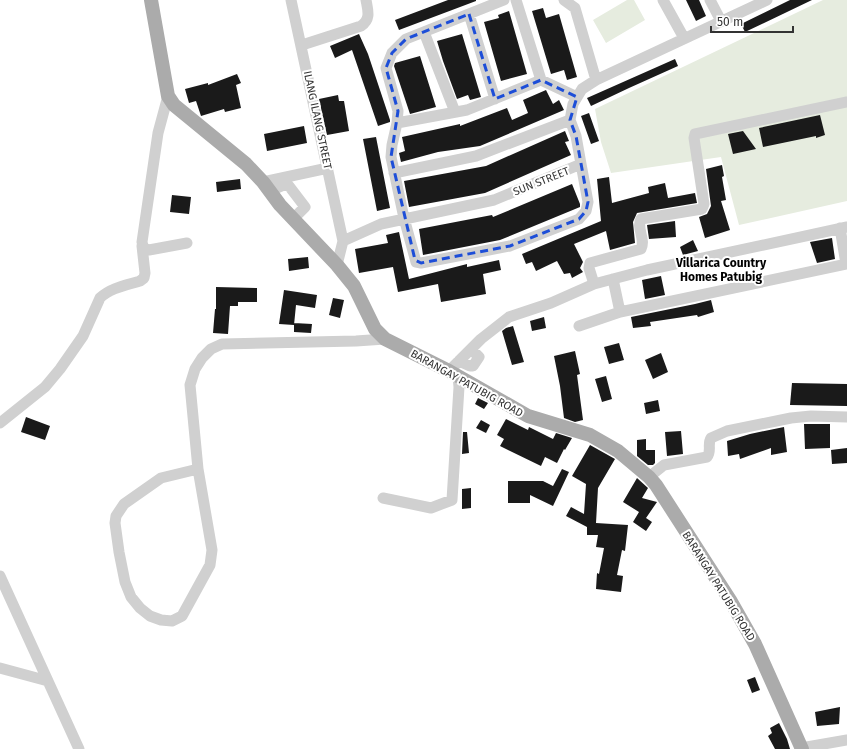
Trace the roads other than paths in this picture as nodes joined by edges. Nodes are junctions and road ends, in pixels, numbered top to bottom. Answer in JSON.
{"nodes":[{"id":1,"x":152,"y":0,"type":"edge"},
{"id":2,"x":291,"y":0,"type":"edge"},
{"id":3,"x":366,"y":0,"type":"edge"},
{"id":4,"x":504,"y":0,"type":"edge"},
{"id":5,"x":516,"y":0,"type":"edge"},
{"id":6,"x":564,"y":0,"type":"edge"},
{"id":7,"x":663,"y":0,"type":"edge"},
{"id":8,"x":710,"y":0,"type":"edge"},
{"id":9,"x":764,"y":1,"type":"edge"},
{"id":10,"x":469,"y":14,"type":"junction"},
{"id":11,"x":721,"y":21,"type":"junction"},
{"id":12,"x":424,"y":32,"type":"junction"},
{"id":13,"x":684,"y":38,"type":"junction"},
{"id":14,"x":302,"y":45,"type":"junction"},
{"id":15,"x":541,"y":80,"type":"junction"},
{"id":16,"x":596,"y":80,"type":"junction"},
{"id":17,"x":168,"y":96,"type":"junction"},
{"id":18,"x":577,"y":97,"type":"junction"},
{"id":19,"x":495,"y":99,"type":"junction"},
{"id":20,"x":847,"y":102,"type":"edge"},
{"id":21,"x":455,"y":112,"type":"junction"},
{"id":22,"x":570,"y":120,"type":"junction"},
{"id":23,"x":397,"y":123,"type":"junction"},
{"id":24,"x":581,"y":164,"type":"junction"},
{"id":25,"x":328,"y":168,"type":"junction"},
{"id":26,"x":394,"y":173,"type":"junction"},
{"id":27,"x":266,"y":187,"type":"junction"},
{"id":28,"x":404,"y":218,"type":"junction"},
{"id":29,"x":293,"y":219,"type":"junction"},
{"id":30,"x":844,"y":227,"type":"edge"},
{"id":31,"x":343,"y":240,"type":"junction"},
{"id":32,"x":187,"y":243,"type":"dead end"},
{"id":33,"x":142,"y":246,"type":"junction"},
{"id":34,"x":847,"y":264,"type":"edge"},
{"id":35,"x":337,"y":265,"type":"junction"},
{"id":36,"x":613,"y":279,"type":"junction"},
{"id":37,"x":594,"y":284,"type":"junction"},
{"id":38,"x":620,"y":312,"type":"junction"},
{"id":39,"x":580,"y":326,"type":"dead end"},
{"id":40,"x":385,"y":339,"type":"junction"},
{"id":41,"x":454,"y":373,"type":"junction"},
{"id":42,"x":847,"y":416,"type":"edge"},
{"id":43,"x":0,"y":423,"type":"edge"},
{"id":44,"x":198,"y":469,"type":"junction"},
{"id":45,"x":649,"y":477,"type":"junction"},
{"id":46,"x":383,"y":498,"type":"dead end"},
{"id":47,"x":0,"y":576,"type":"edge"},
{"id":48,"x":0,"y":668,"type":"edge"},
{"id":49,"x":48,"y":681,"type":"junction"},
{"id":50,"x":847,"y":740,"type":"edge"},
{"id":51,"x":802,"y":748,"type":"edge"},
{"id":52,"x":79,"y":749,"type":"edge"}],
"edges":[{"from":1,"to":17,"type":"main road"},
{"from":2,"to":14,"type":"street","name":"ILANG ILANG STREET"},
{"from":3,"to":14,"type":"street"},
{"from":4,"to":10,"type":"street"},
{"from":5,"to":15,"type":"street"},
{"from":6,"to":16,"type":"street"},
{"from":7,"to":13,"type":"street"},
{"from":8,"to":11,"type":"street"},
{"from":9,"to":11,"type":"street"},
{"from":10,"to":12,"type":"street"},
{"from":10,"to":19,"type":"street"},
{"from":11,"to":13,"type":"street"},
{"from":12,"to":21,"type":"street"},
{"from":12,"to":23,"type":"street"},
{"from":13,"to":16,"type":"street"},
{"from":14,"to":25,"type":"street","name":"ILANG ILANG STREET"},
{"from":15,"to":18,"type":"street"},
{"from":15,"to":19,"type":"street"},
{"from":16,"to":18,"type":"street"},
{"from":17,"to":27,"type":"main road","name":"BARANGAY PATUBIG ROAD"},
{"from":17,"to":33,"type":"street"},
{"from":18,"to":22,"type":"street"},
{"from":19,"to":21,"type":"street"},
{"from":20,"to":37,"type":"street"},
{"from":21,"to":23,"type":"street"},
{"from":22,"to":24,"type":"street","name":"SUN STREET"},
{"from":22,"to":26,"type":"street"},
{"from":23,"to":26,"type":"street"},
{"from":24,"to":28,"type":"street","name":"SUN STREET"},
{"from":24,"to":28,"type":"street"},
{"from":25,"to":27,"type":"street"},
{"from":25,"to":31,"type":"street","name":"ILANG ILANG STREET"},
{"from":26,"to":28,"type":"street"},
{"from":27,"to":29,"type":"main road","name":"BARANGAY PATUBIG ROAD"},
{"from":27,"to":29,"type":"street"},
{"from":28,"to":31,"type":"street","name":"SUN STREET"},
{"from":29,"to":35,"type":"main road","name":"BARANGAY PATUBIG ROAD"},
{"from":30,"to":34,"type":"street"},
{"from":30,"to":36,"type":"street"},
{"from":31,"to":35,"type":"street"},
{"from":32,"to":33,"type":"street"},
{"from":33,"to":43,"type":"street"},
{"from":34,"to":38,"type":"street"},
{"from":35,"to":40,"type":"main road","name":"BARANGAY PATUBIG ROAD"},
{"from":36,"to":37,"type":"street"},
{"from":36,"to":38,"type":"street"},
{"from":37,"to":41,"type":"street"},
{"from":38,"to":39,"type":"street"},
{"from":40,"to":41,"type":"main road","name":"BARANGAY PATUBIG ROAD"},
{"from":40,"to":44,"type":"street"},
{"from":41,"to":45,"type":"main road","name":"BARANGAY PATUBIG ROAD"},
{"from":41,"to":46,"type":"street"},
{"from":42,"to":45,"type":"street"},
{"from":44,"to":44,"type":"street"},
{"from":45,"to":51,"type":"main road","name":"BARANGAY PATUBIG ROAD"},
{"from":47,"to":49,"type":"street"},
{"from":48,"to":49,"type":"street"},
{"from":49,"to":52,"type":"street"},
{"from":50,"to":51,"type":"street"}]}
